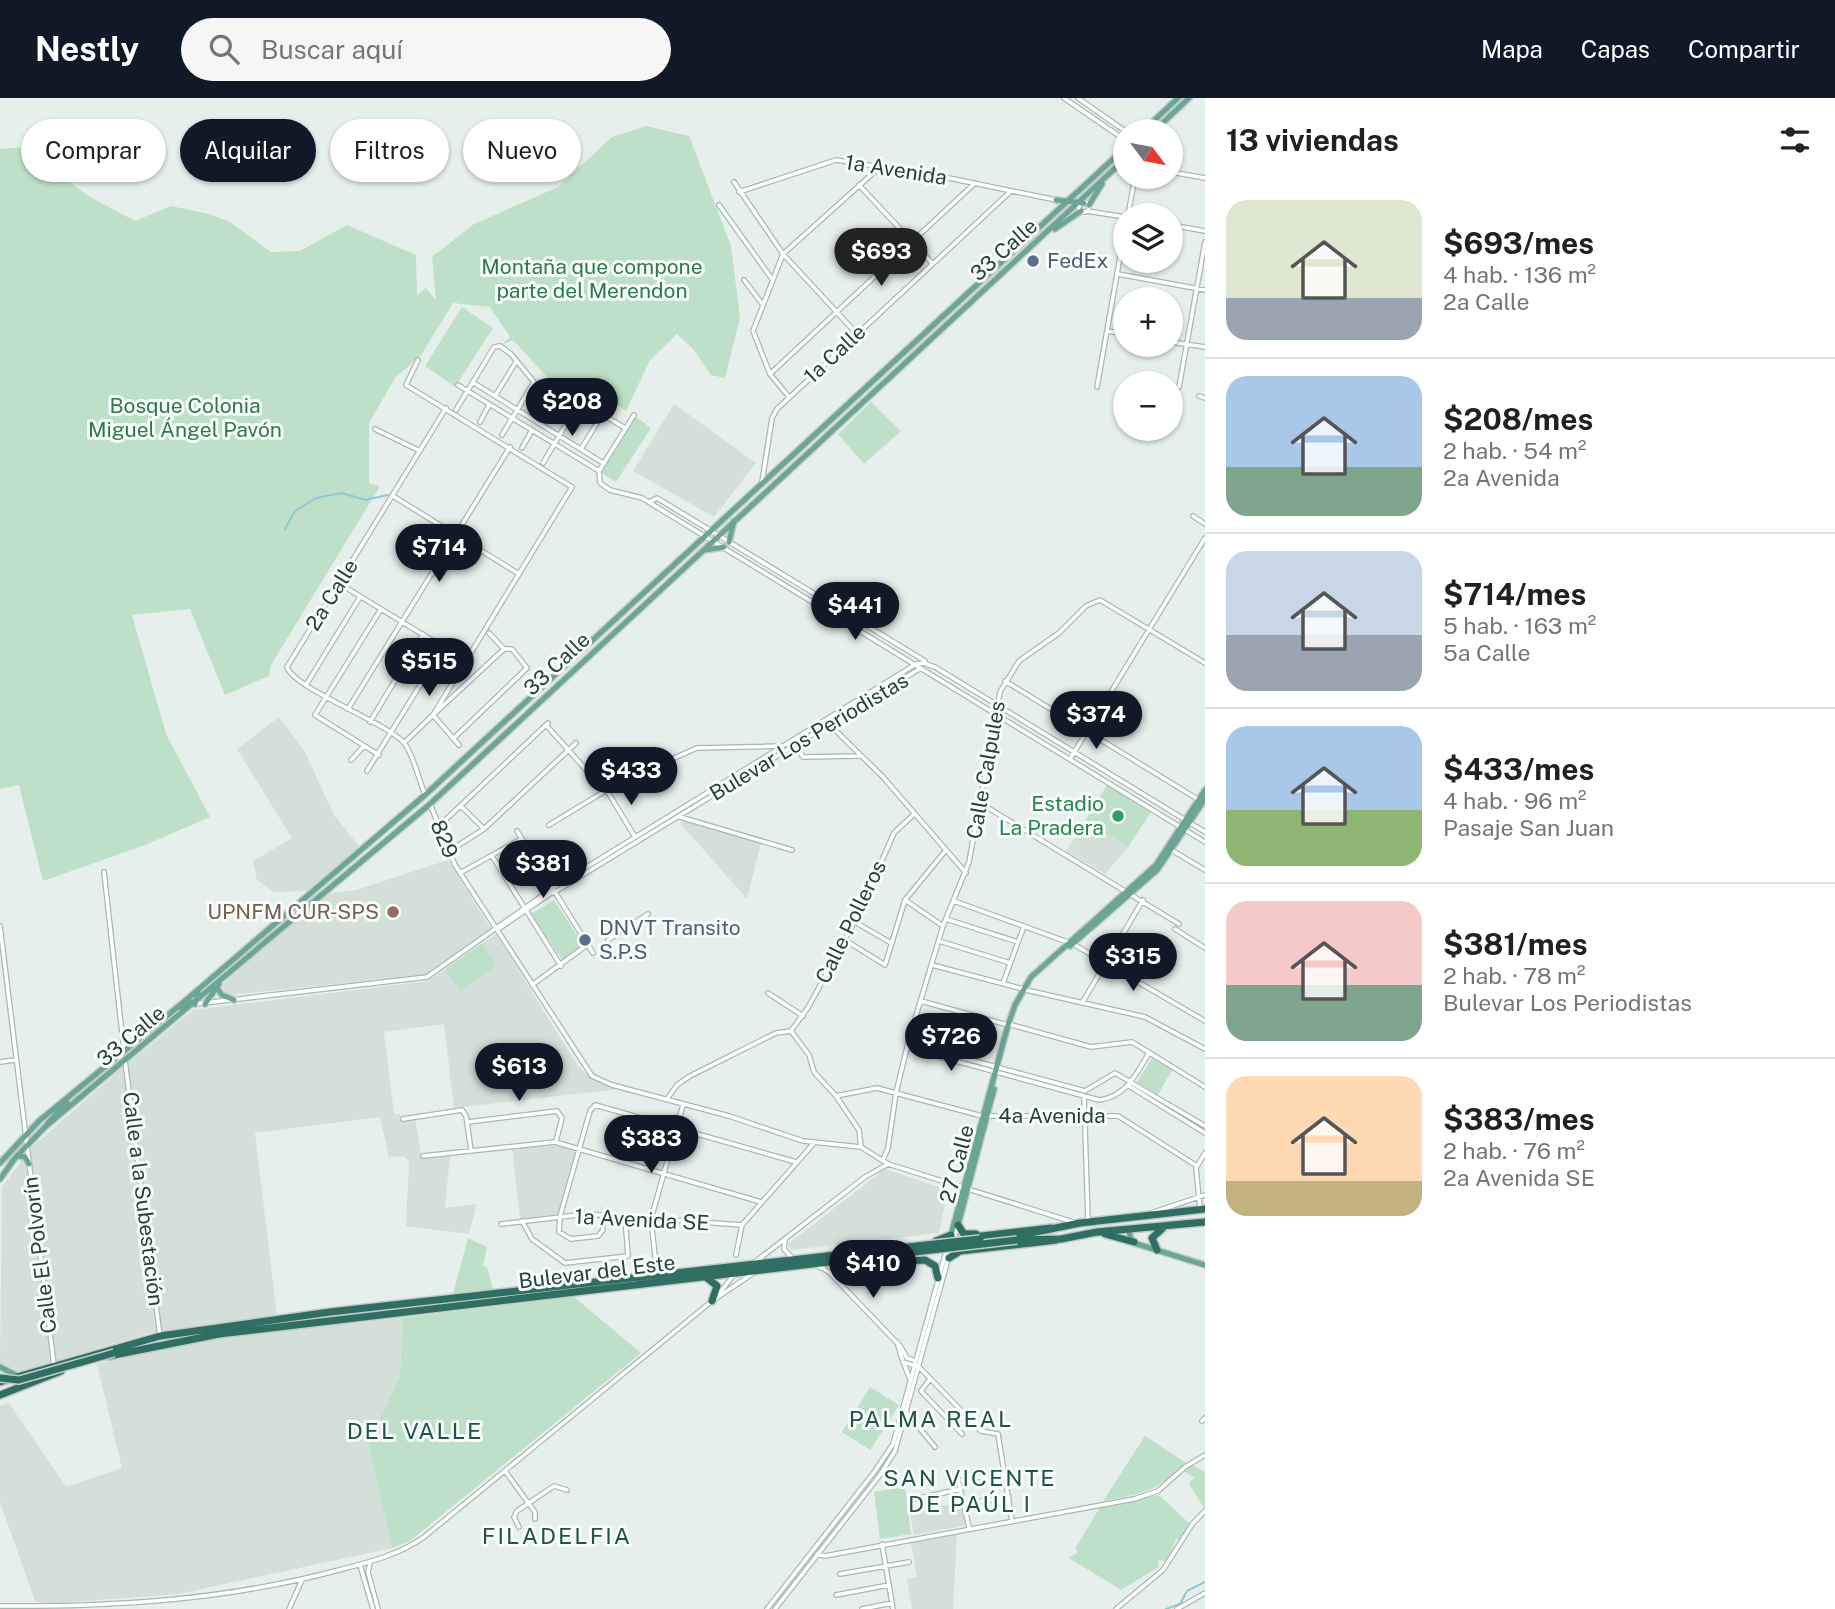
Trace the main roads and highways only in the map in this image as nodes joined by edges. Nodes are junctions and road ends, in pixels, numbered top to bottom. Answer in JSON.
{"nodes":[{"id":1,"x":1178,"y":98,"type":"edge"},
{"id":2,"x":1189,"y":98,"type":"edge"},
{"id":3,"x":1156,"y":119,"type":"edge"},
{"id":4,"x":1167,"y":119,"type":"edge"},
{"id":5,"x":1113,"y":159,"type":"edge"},
{"id":6,"x":1113,"y":172,"type":"edge"},
{"id":7,"x":1056,"y":200,"type":"road end"},
{"id":8,"x":1067,"y":203,"type":"junction"},
{"id":9,"x":1083,"y":206,"type":"junction"},
{"id":10,"x":735,"y":519,"type":"junction"},
{"id":11,"x":696,"y":556,"type":"junction"},
{"id":12,"x":1205,"y":790,"type":"edge"},
{"id":13,"x":1203,"y":801,"type":"edge"},
{"id":14,"x":1186,"y":830,"type":"junction"},
{"id":15,"x":1130,"y":892,"type":"junction"},
{"id":16,"x":219,"y":971,"type":"junction"},
{"id":17,"x":220,"y":982,"type":"junction"},
{"id":18,"x":217,"y":988,"type":"junction"},
{"id":19,"x":234,"y":1000,"type":"road end"},
{"id":20,"x":195,"y":1004,"type":"junction"},
{"id":21,"x":205,"y":1004,"type":"road end"},
{"id":22,"x":163,"y":1019,"type":"junction"},
{"id":23,"x":77,"y":1090,"type":"junction"},
{"id":24,"x":46,"y":1126,"type":"junction"},
{"id":25,"x":15,"y":1158,"type":"junction"},
{"id":26,"x":0,"y":1163,"type":"edge"},
{"id":27,"x":29,"y":1164,"type":"road end"},
{"id":28,"x":0,"y":1179,"type":"edge"},
{"id":29,"x":964,"y":1190,"type":"junction"},
{"id":30,"x":1203,"y":1210,"type":"edge"},
{"id":31,"x":1127,"y":1218,"type":"junction"},
{"id":32,"x":1205,"y":1222,"type":"edge"},
{"id":33,"x":958,"y":1225,"type":"joint"},
{"id":34,"x":1166,"y":1226,"type":"junction"},
{"id":35,"x":1056,"y":1228,"type":"junction"},
{"id":36,"x":1132,"y":1230,"type":"junction"},
{"id":37,"x":1097,"y":1232,"type":"junction"},
{"id":38,"x":987,"y":1234,"type":"junction"},
{"id":39,"x":951,"y":1235,"type":"joint"},
{"id":40,"x":1152,"y":1236,"type":"junction"},
{"id":41,"x":1017,"y":1238,"type":"junction"},
{"id":42,"x":1061,"y":1239,"type":"junction"},
{"id":43,"x":926,"y":1242,"type":"junction"},
{"id":44,"x":1138,"y":1244,"type":"junction"},
{"id":45,"x":969,"y":1250,"type":"junction"},
{"id":46,"x":1157,"y":1250,"type":"junction"},
{"id":47,"x":863,"y":1255,"type":"junction"},
{"id":48,"x":812,"y":1257,"type":"junction"},
{"id":49,"x":949,"y":1258,"type":"road end"},
{"id":50,"x":891,"y":1261,"type":"junction"},
{"id":51,"x":806,"y":1264,"type":"junction"},
{"id":52,"x":1205,"y":1265,"type":"edge"},
{"id":53,"x":705,"y":1273,"type":"junction"},
{"id":54,"x":938,"y":1278,"type":"road end"},
{"id":55,"x":714,"y":1299,"type":"road end"},
{"id":56,"x":393,"y":1310,"type":"junction"},
{"id":57,"x":125,"y":1352,"type":"junction"},
{"id":58,"x":0,"y":1367,"type":"edge"},
{"id":59,"x":19,"y":1376,"type":"junction"},
{"id":60,"x":0,"y":1380,"type":"edge"},
{"id":61,"x":0,"y":1392,"type":"edge"}],
"edges":[{"from":1,"to":3,"type":"main road"},
{"from":2,"to":4,"type":"main road"},
{"from":5,"to":8,"type":"main road","name":"33 Calle"},
{"from":6,"to":9,"type":"main road"},
{"from":7,"to":8,"type":"main road"},
{"from":8,"to":9,"type":"main road"},
{"from":8,"to":16,"type":"main road","name":"33 Calle"},
{"from":9,"to":10,"type":"main road","name":"33 Calle"},
{"from":10,"to":11,"type":"main road","name":"33 Calle"},
{"from":10,"to":11,"type":"main road"},
{"from":11,"to":17,"type":"main road","name":"33 Calle"},
{"from":12,"to":13,"type":"main road","name":"27 Calle"},
{"from":13,"to":14,"type":"main road","name":"27 Calle"},
{"from":14,"to":15,"type":"main road","name":"27 Calle"},
{"from":14,"to":15,"type":"main road","name":"27 Calle"},
{"from":15,"to":29,"type":"main road","name":"27 Calle"},
{"from":16,"to":20,"type":"main road"},
{"from":16,"to":22,"type":"main road","name":"33 Calle"},
{"from":17,"to":18,"type":"main road"},
{"from":17,"to":20,"type":"main road","name":"33 Calle"},
{"from":18,"to":19,"type":"main road"},
{"from":18,"to":21,"type":"main road"},
{"from":20,"to":22,"type":"main road"},
{"from":20,"to":24,"type":"main road","name":"33 Calle"},
{"from":22,"to":23,"type":"main road","name":"33 Calle"},
{"from":23,"to":24,"type":"main road"},
{"from":23,"to":26,"type":"main road","name":"33 Calle"},
{"from":24,"to":25,"type":"main road","name":"33 Calle"},
{"from":25,"to":27,"type":"main road"},
{"from":25,"to":28,"type":"main road","name":"33 Calle"},
{"from":29,"to":33,"type":"main road","name":"27 Calle"},
{"from":29,"to":39,"type":"main road","name":"27 Calle"},
{"from":30,"to":31,"type":"highway","name":"Bulevar del Este"},
{"from":31,"to":35,"type":"highway","name":"Bulevar del Este"},
{"from":31,"to":36,"type":"highway"},
{"from":32,"to":34,"type":"highway","name":"Bulevar del Este"},
{"from":33,"to":38,"type":"highway"},
{"from":34,"to":36,"type":"highway","name":"Bulevar del Este"},
{"from":34,"to":40,"type":"highway"},
{"from":35,"to":38,"type":"highway"},
{"from":35,"to":41,"type":"highway","name":"Bulevar del Este"},
{"from":36,"to":37,"type":"highway","name":"Bulevar del Este"},
{"from":36,"to":44,"type":"main road"},
{"from":37,"to":42,"type":"highway","name":"Bulevar del Este"},
{"from":37,"to":44,"type":"highway"},
{"from":38,"to":45,"type":"highway"},
{"from":39,"to":43,"type":"highway"},
{"from":40,"to":44,"type":"highway"},
{"from":40,"to":46,"type":"highway"},
{"from":41,"to":42,"type":"highway","name":"Bulevar del Este"},
{"from":41,"to":47,"type":"highway","name":"Bulevar del Este","bridge":true},
{"from":42,"to":45,"type":"highway"},
{"from":43,"to":48,"type":"highway"},
{"from":43,"to":50,"type":"highway"},
{"from":44,"to":46,"type":"main road"},
{"from":45,"to":49,"type":"highway"},
{"from":46,"to":52,"type":"main road"},
{"from":47,"to":48,"type":"highway","name":"Bulevar del Este"},
{"from":47,"to":51,"type":"highway","name":"Bulevar del Este"},
{"from":48,"to":53,"type":"highway","name":"Bulevar del Este"},
{"from":50,"to":51,"type":"highway"},
{"from":50,"to":54,"type":"highway"},
{"from":51,"to":53,"type":"highway","name":"Bulevar del Este"},
{"from":53,"to":55,"type":"highway"},
{"from":53,"to":56,"type":"highway","name":"Bulevar del Este"},
{"from":53,"to":56,"type":"highway","name":"Bulevar del Este"},
{"from":56,"to":57,"type":"highway","name":"Bulevar del Este"},
{"from":56,"to":59,"type":"highway","name":"Bulevar del Este"},
{"from":57,"to":60,"type":"highway","bridge":true},
{"from":57,"to":61,"type":"highway","name":"Bulevar del Este"},
{"from":58,"to":59,"type":"main road"},
{"from":59,"to":60,"type":"highway","name":"Bulevar del Este"}]}
